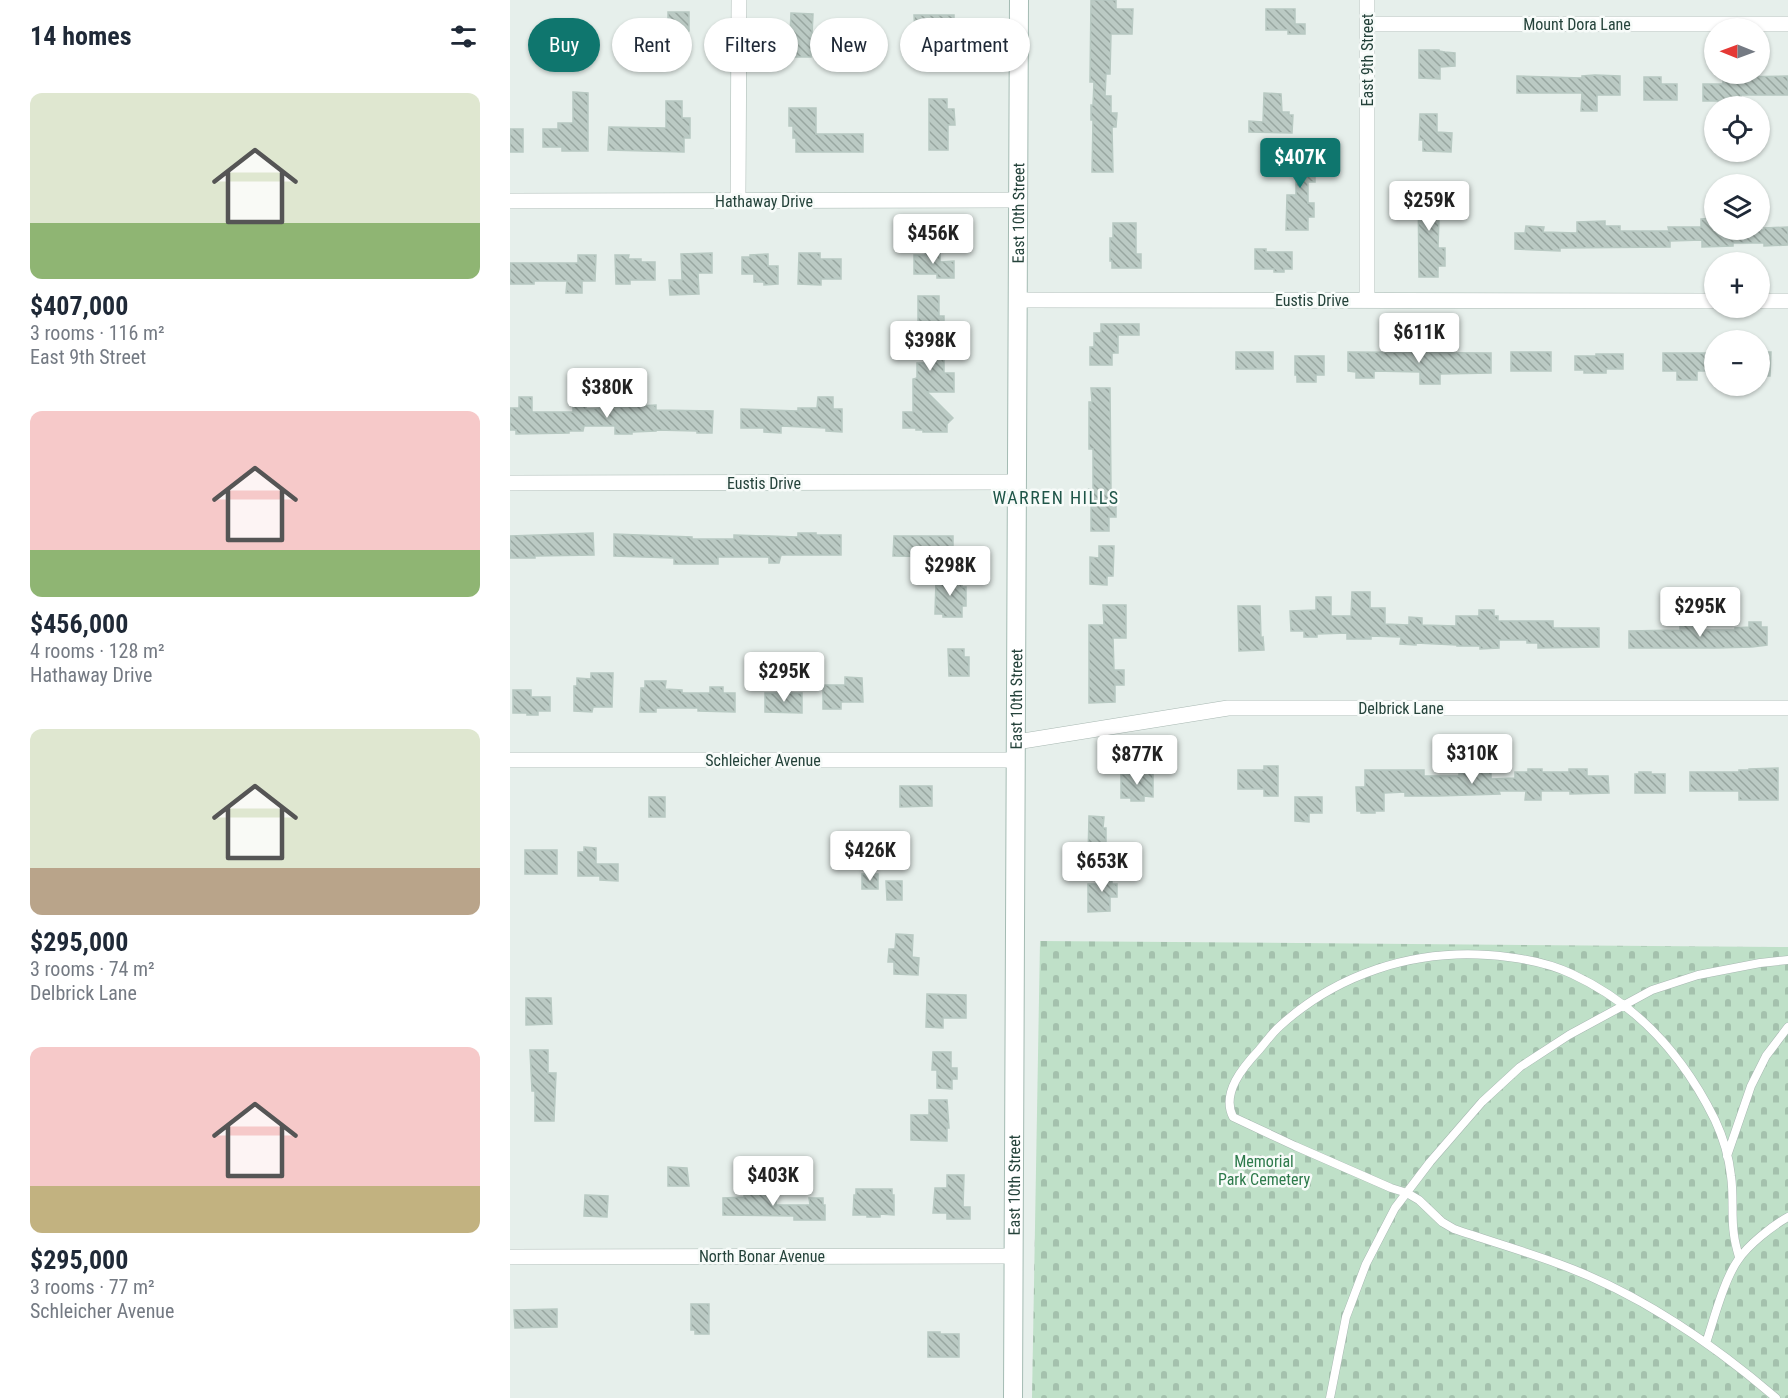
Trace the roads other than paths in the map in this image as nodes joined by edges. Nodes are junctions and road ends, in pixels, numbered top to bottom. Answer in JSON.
{"nodes":[{"id":1,"x":739,"y":0,"type":"edge"},
{"id":2,"x":1019,"y":0,"type":"edge"},
{"id":3,"x":1367,"y":0,"type":"edge"},
{"id":4,"x":1367,"y":24,"type":"junction"},
{"id":5,"x":1788,"y":24,"type":"edge"},
{"id":6,"x":1018,"y":200,"type":"junction"},
{"id":7,"x":510,"y":201,"type":"edge"},
{"id":8,"x":738,"y":201,"type":"junction"},
{"id":9,"x":1018,"y":300,"type":"junction"},
{"id":10,"x":1367,"y":300,"type":"junction"},
{"id":11,"x":1704,"y":301,"type":"edge"},
{"id":12,"x":1770,"y":301,"type":"edge"},
{"id":13,"x":1788,"y":301,"type":"edge"},
{"id":14,"x":1017,"y":482,"type":"junction"},
{"id":15,"x":510,"y":483,"type":"edge"},
{"id":16,"x":1788,"y":708,"type":"edge"},
{"id":17,"x":1016,"y":751,"type":"junction"},
{"id":18,"x":510,"y":760,"type":"edge"},
{"id":19,"x":1788,"y":960,"type":"edge"},
{"id":20,"x":1623,"y":1004,"type":"junction"},
{"id":21,"x":1788,"y":1027,"type":"edge"},
{"id":22,"x":1727,"y":1156,"type":"junction"},
{"id":23,"x":1407,"y":1193,"type":"junction"},
{"id":24,"x":1788,"y":1217,"type":"edge"},
{"id":25,"x":1014,"y":1256,"type":"junction"},
{"id":26,"x":510,"y":1257,"type":"edge"},
{"id":27,"x":1739,"y":1257,"type":"junction"},
{"id":28,"x":1706,"y":1343,"type":"junction"},
{"id":29,"x":1013,"y":1398,"type":"edge"},
{"id":30,"x":1330,"y":1398,"type":"edge"},
{"id":31,"x":1776,"y":1398,"type":"edge"}],
"edges":[{"from":1,"to":8,"type":"street"},
{"from":2,"to":6,"type":"main road","name":"East 10th Street"},
{"from":3,"to":4,"type":"street","name":"East 9th Street"},
{"from":4,"to":5,"type":"street","name":"Mount Dora Lane"},
{"from":4,"to":10,"type":"street","name":"East 9th Street"},
{"from":6,"to":8,"type":"street","name":"Hathaway Drive"},
{"from":6,"to":9,"type":"main road","name":"East 10th Street"},
{"from":7,"to":8,"type":"street","name":"Hathaway Drive"},
{"from":9,"to":10,"type":"street","name":"Eustis Drive"},
{"from":9,"to":14,"type":"main road","name":"East 10th Street"},
{"from":10,"to":11,"type":"street","name":"Eustis Drive"},
{"from":12,"to":13,"type":"street"},
{"from":14,"to":15,"type":"street","name":"Eustis Drive"},
{"from":14,"to":17,"type":"main road","name":"East 10th Street"},
{"from":16,"to":17,"type":"street","name":"Delbrick Lane"},
{"from":17,"to":18,"type":"street","name":"Schleicher Avenue"},
{"from":17,"to":25,"type":"main road","name":"East 10th Street"},
{"from":19,"to":20,"type":"lane"},
{"from":20,"to":22,"type":"lane"},
{"from":20,"to":23,"type":"lane"},
{"from":20,"to":23,"type":"lane"},
{"from":21,"to":22,"type":"lane"},
{"from":22,"to":27,"type":"lane"},
{"from":23,"to":28,"type":"lane"},
{"from":23,"to":30,"type":"lane"},
{"from":24,"to":27,"type":"lane"},
{"from":25,"to":26,"type":"street","name":"North Bonar Avenue"},
{"from":25,"to":29,"type":"main road","name":"East 10th Street"},
{"from":27,"to":28,"type":"lane"},
{"from":28,"to":31,"type":"lane"}]}
